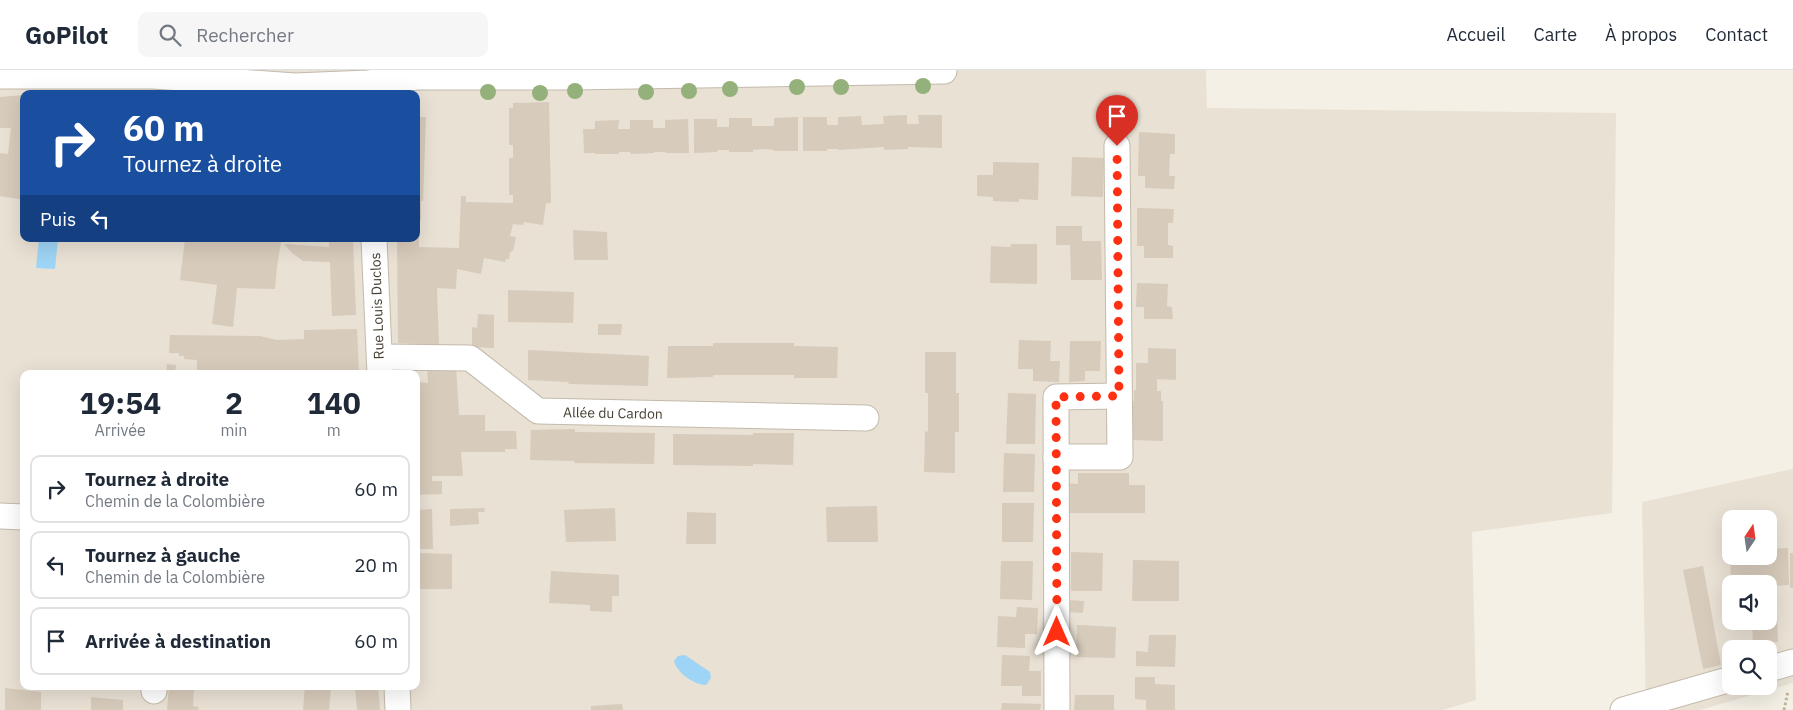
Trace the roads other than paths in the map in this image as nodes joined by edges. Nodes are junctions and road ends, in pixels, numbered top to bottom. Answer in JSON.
{"nodes":[{"id":1,"x":944,"y":71,"type":"edge"},
{"id":2,"x":570,"y":73,"type":"edge"},
{"id":3,"x":0,"y":76,"type":"edge"},
{"id":4,"x":369,"y":82,"type":"edge"},
{"id":5,"x":1117,"y":146,"type":"dead end"},
{"id":6,"x":374,"y":242,"type":"edge"},
{"id":7,"x":380,"y":366,"type":"edge"},
{"id":8,"x":1119,"y":396,"type":"junction"},
{"id":9,"x":866,"y":418,"type":"dead end"},
{"id":10,"x":1056,"y":457,"type":"junction"},
{"id":11,"x":0,"y":516,"type":"edge"},
{"id":12,"x":20,"y":517,"type":"edge"},
{"id":13,"x":1793,"y":662,"type":"edge"},
{"id":14,"x":1777,"y":667,"type":"edge"},
{"id":15,"x":1722,"y":682,"type":"edge"},
{"id":16,"x":397,"y":690,"type":"edge"},
{"id":17,"x":398,"y":710,"type":"edge"},
{"id":18,"x":1057,"y":710,"type":"edge"},
{"id":19,"x":1623,"y":710,"type":"edge"}],
"edges":[{"from":1,"to":2,"type":"street"},
{"from":2,"to":4,"type":"street"},
{"from":3,"to":4,"type":"street"},
{"from":5,"to":8,"type":"street"},
{"from":6,"to":7,"type":"street","name":"Rue Louis Duclos"},
{"from":7,"to":9,"type":"street","name":"Allée du Cardon"},
{"from":8,"to":10,"type":"street"},
{"from":8,"to":10,"type":"street"},
{"from":10,"to":18,"type":"street"},
{"from":11,"to":12,"type":"street"},
{"from":13,"to":14,"type":"street"},
{"from":15,"to":19,"type":"street"},
{"from":16,"to":17,"type":"street"}]}
